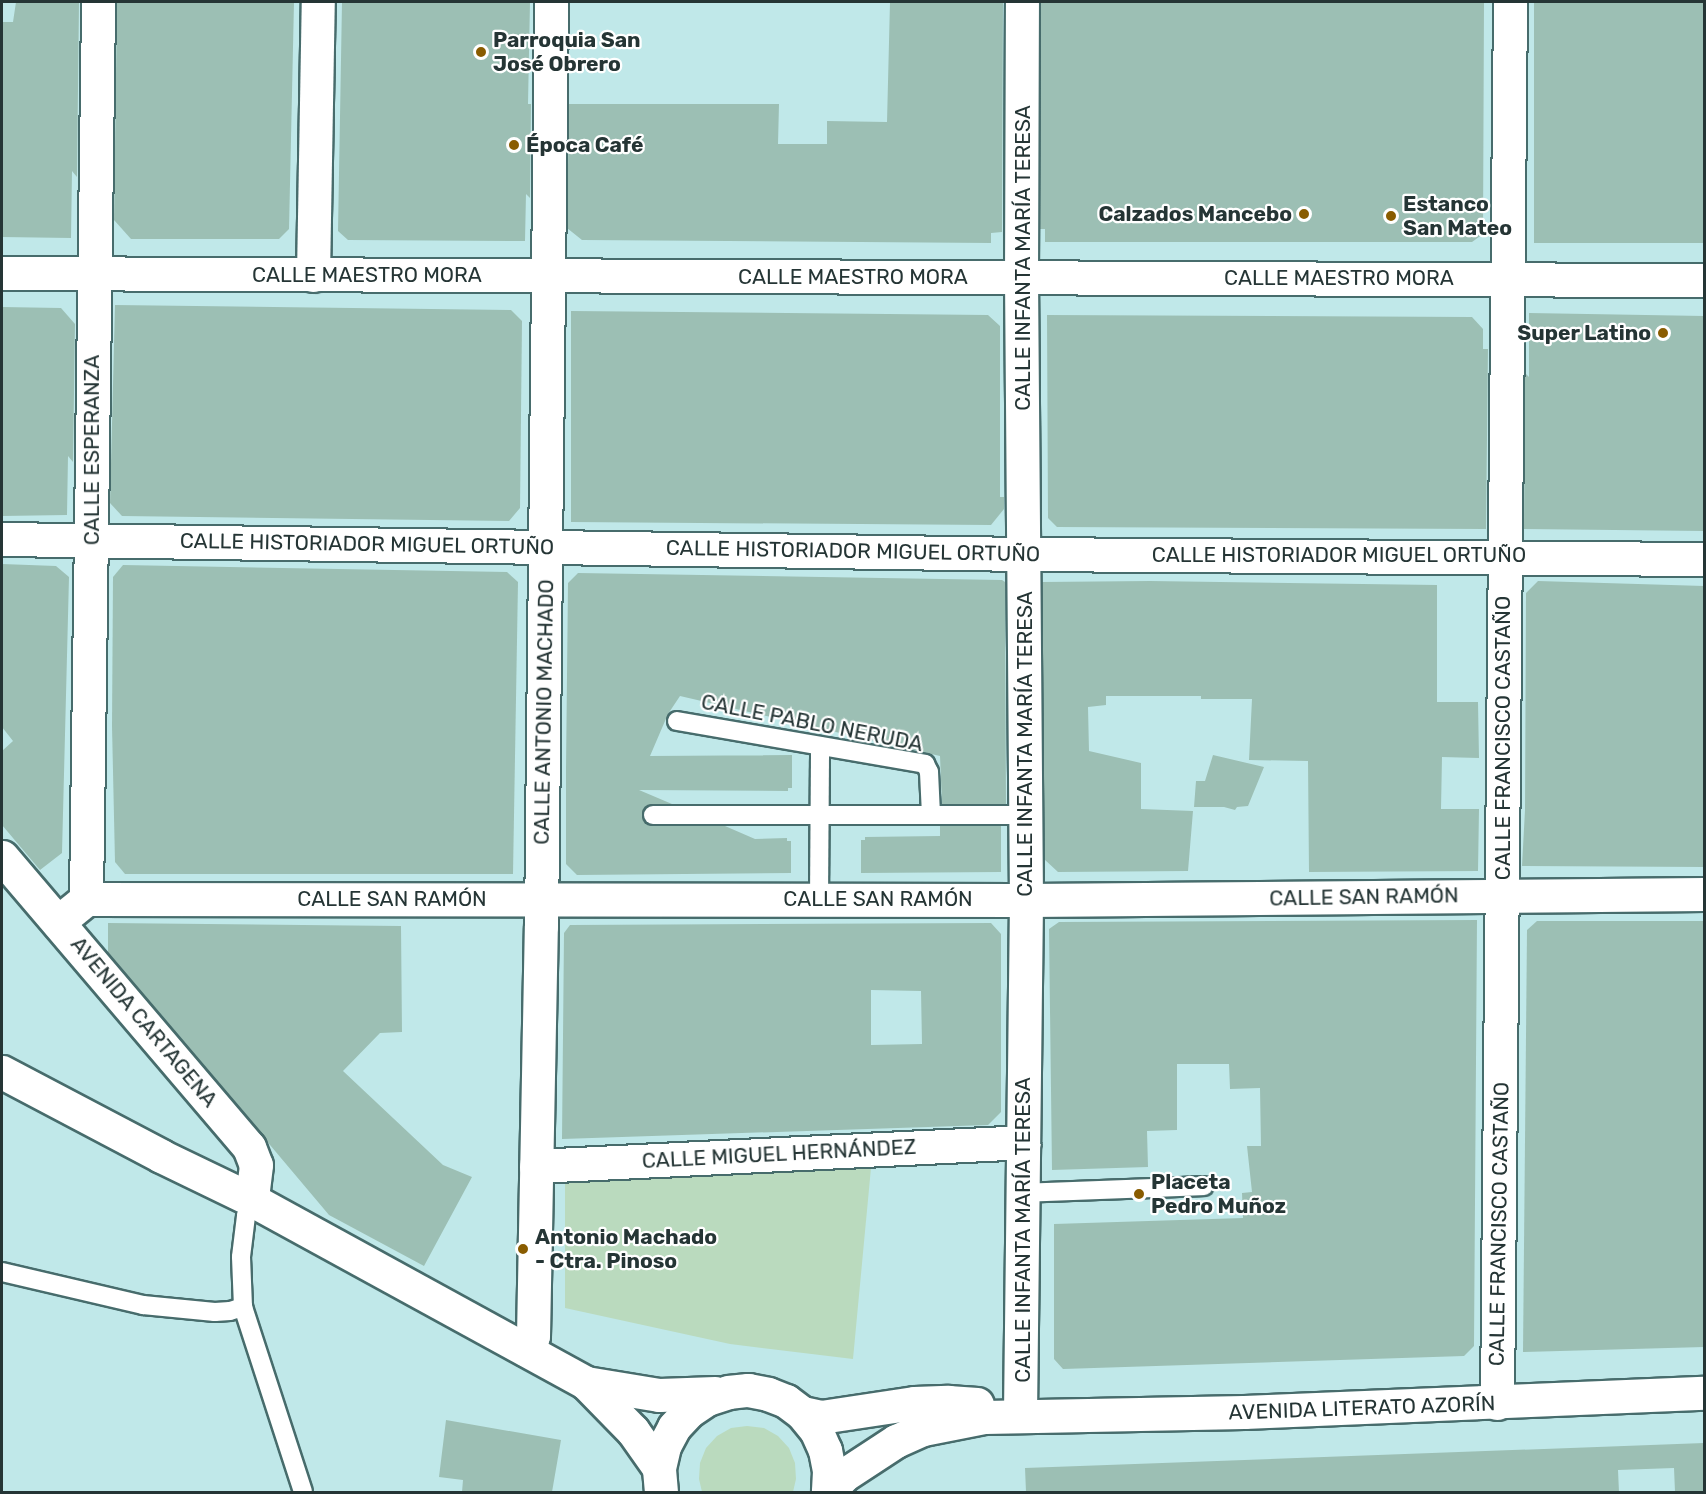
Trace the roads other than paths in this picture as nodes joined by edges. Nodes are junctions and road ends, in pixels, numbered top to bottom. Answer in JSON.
{"nodes":[{"id":1,"x":98,"y":2,"type":"edge"},
{"id":2,"x":318,"y":2,"type":"edge"},
{"id":3,"x":551,"y":2,"type":"edge"},
{"id":4,"x":1022,"y":2,"type":"edge"},
{"id":5,"x":1510,"y":2,"type":"edge"},
{"id":6,"x":2,"y":273,"type":"edge"},
{"id":7,"x":92,"y":274,"type":"junction"},
{"id":8,"x":313,"y":275,"type":"junction"},
{"id":9,"x":1021,"y":276,"type":"junction"},
{"id":10,"x":546,"y":277,"type":"junction"},
{"id":11,"x":1508,"y":279,"type":"junction"},
{"id":12,"x":1704,"y":280,"type":"edge"},
{"id":13,"x":2,"y":539,"type":"edge"},
{"id":14,"x":91,"y":540,"type":"junction"},
{"id":15,"x":546,"y":547,"type":"junction"},
{"id":16,"x":1025,"y":554,"type":"junction"},
{"id":17,"x":1503,"y":556,"type":"junction"},
{"id":18,"x":1704,"y":559,"type":"edge"},
{"id":19,"x":677,"y":721,"type":"dead end"},
{"id":20,"x":820,"y":746,"type":"junction"},
{"id":21,"x":819,"y":814,"type":"junction"},
{"id":22,"x":931,"y":814,"type":"junction"},
{"id":23,"x":653,"y":815,"type":"dead end"},
{"id":24,"x":1025,"y":815,"type":"junction"},
{"id":25,"x":2,"y":857,"type":"edge"},
{"id":26,"x":1704,"y":894,"type":"edge"},
{"id":27,"x":1502,"y":895,"type":"junction"},
{"id":28,"x":86,"y":899,"type":"junction"},
{"id":29,"x":541,"y":899,"type":"junction"},
{"id":30,"x":819,"y":899,"type":"junction"},
{"id":31,"x":1026,"y":900,"type":"junction"},
{"id":32,"x":58,"y":922,"type":"junction"},
{"id":33,"x":2,"y":1072,"type":"edge"},
{"id":34,"x":1023,"y":1142,"type":"junction"},
{"id":35,"x":536,"y":1166,"type":"junction"},
{"id":36,"x":1204,"y":1186,"type":"dead end"},
{"id":37,"x":1022,"y":1193,"type":"junction"},
{"id":38,"x":252,"y":1200,"type":"junction"},
{"id":39,"x":2,"y":1272,"type":"edge"},
{"id":40,"x":243,"y":1307,"type":"junction"},
{"id":41,"x":527,"y":1350,"type":"junction"},
{"id":42,"x":586,"y":1383,"type":"junction"},
{"id":43,"x":728,"y":1392,"type":"junction"},
{"id":44,"x":1704,"y":1393,"type":"edge"},
{"id":45,"x":1497,"y":1403,"type":"junction"},
{"id":46,"x":802,"y":1413,"type":"junction"},
{"id":47,"x":1020,"y":1414,"type":"junction"},
{"id":48,"x":660,"y":1480,"type":"edge"},
{"id":49,"x":303,"y":1492,"type":"edge"},
{"id":50,"x":828,"y":1492,"type":"edge"}],
"edges":[{"from":1,"to":7,"type":"street","name":"CALLE ESPERANZA"},
{"from":2,"to":8,"type":"street"},
{"from":3,"to":10,"type":"street","name":"CALLE ANTONIO MACHADO"},
{"from":4,"to":9,"type":"street","name":"CALLE INFANTA MARÍA TERESA"},
{"from":5,"to":11,"type":"street","name":"CALLE FRANCISCO CASTAÑO"},
{"from":6,"to":7,"type":"street","name":"CALLE MAESTRO MORA"},
{"from":7,"to":8,"type":"street","name":"CALLE MAESTRO MORA"},
{"from":7,"to":14,"type":"street","name":"CALLE ESPERANZA"},
{"from":8,"to":10,"type":"street","name":"CALLE MAESTRO MORA"},
{"from":9,"to":10,"type":"street","name":"CALLE MAESTRO MORA"},
{"from":9,"to":11,"type":"street","name":"CALLE MAESTRO MORA"},
{"from":9,"to":16,"type":"street","name":"CALLE INFANTA MARÍA TERESA"},
{"from":10,"to":15,"type":"street","name":"CALLE ANTONIO MACHADO"},
{"from":11,"to":12,"type":"street","name":"CALLE MAESTRO MORA"},
{"from":11,"to":17,"type":"street","name":"CALLE FRANCISCO CASTAÑO"},
{"from":13,"to":14,"type":"street","name":"CALLE HISTORIADOR MIGUEL ORTUÑO"},
{"from":14,"to":15,"type":"street","name":"CALLE HISTORIADOR MIGUEL ORTUÑO"},
{"from":14,"to":28,"type":"street","name":"CALLE ESPERANZA"},
{"from":15,"to":16,"type":"street","name":"CALLE HISTORIADOR MIGUEL ORTUÑO"},
{"from":15,"to":29,"type":"street","name":"CALLE ANTONIO MACHADO"},
{"from":16,"to":17,"type":"street","name":"CALLE HISTORIADOR MIGUEL ORTUÑO"},
{"from":16,"to":24,"type":"street","name":"CALLE INFANTA MARÍA TERESA"},
{"from":17,"to":18,"type":"street","name":"CALLE HISTORIADOR MIGUEL ORTUÑO"},
{"from":17,"to":27,"type":"street","name":"CALLE FRANCISCO CASTAÑO"},
{"from":19,"to":20,"type":"lane","name":"CALLE PABLO NERUDA"},
{"from":20,"to":21,"type":"lane"},
{"from":20,"to":22,"type":"lane","name":"CALLE PABLO NERUDA"},
{"from":21,"to":22,"type":"lane"},
{"from":21,"to":23,"type":"lane"},
{"from":21,"to":30,"type":"lane"},
{"from":22,"to":24,"type":"lane"},
{"from":24,"to":31,"type":"street","name":"CALLE INFANTA MARÍA TERESA"},
{"from":25,"to":32,"type":"street","name":"AVENIDA CARTAGENA"},
{"from":26,"to":27,"type":"street","name":"CALLE SAN RAMÓN"},
{"from":27,"to":31,"type":"street","name":"CALLE SAN RAMÓN"},
{"from":27,"to":45,"type":"street","name":"CALLE FRANCISCO CASTAÑO"},
{"from":28,"to":29,"type":"street","name":"CALLE SAN RAMÓN"},
{"from":28,"to":32,"type":"street"},
{"from":29,"to":30,"type":"street","name":"CALLE SAN RAMÓN"},
{"from":29,"to":35,"type":"street","name":"CALLE ANTONIO MACHADO"},
{"from":30,"to":31,"type":"street","name":"CALLE SAN RAMÓN"},
{"from":31,"to":34,"type":"street","name":"CALLE INFANTA MARÍA TERESA"},
{"from":32,"to":38,"type":"street","name":"AVENIDA CARTAGENA"},
{"from":33,"to":38,"type":"street"},
{"from":34,"to":35,"type":"street","name":"CALLE MIGUEL HERNÁNDEZ"},
{"from":34,"to":37,"type":"street","name":"CALLE INFANTA MARÍA TERESA"},
{"from":35,"to":41,"type":"street","name":"CALLE ANTONIO MACHADO"},
{"from":36,"to":37,"type":"lane"},
{"from":37,"to":47,"type":"street","name":"CALLE INFANTA MARÍA TERESA"},
{"from":38,"to":40,"type":"lane"},
{"from":38,"to":41,"type":"street"},
{"from":39,"to":40,"type":"lane"},
{"from":40,"to":49,"type":"lane"},
{"from":41,"to":42,"type":"street"},
{"from":42,"to":43,"type":"street"},
{"from":42,"to":48,"type":"street"},
{"from":43,"to":46,"type":"street"},
{"from":43,"to":48,"type":"street"},
{"from":44,"to":45,"type":"street","name":"AVENIDA LITERATO AZORÍN"},
{"from":45,"to":47,"type":"street","name":"AVENIDA LITERATO AZORÍN"},
{"from":46,"to":47,"type":"street","name":"AVENIDA LITERATO AZORÍN"},
{"from":46,"to":50,"type":"street"},
{"from":47,"to":50,"type":"street","name":"AVENIDA LITERATO AZORÍN"}]}
